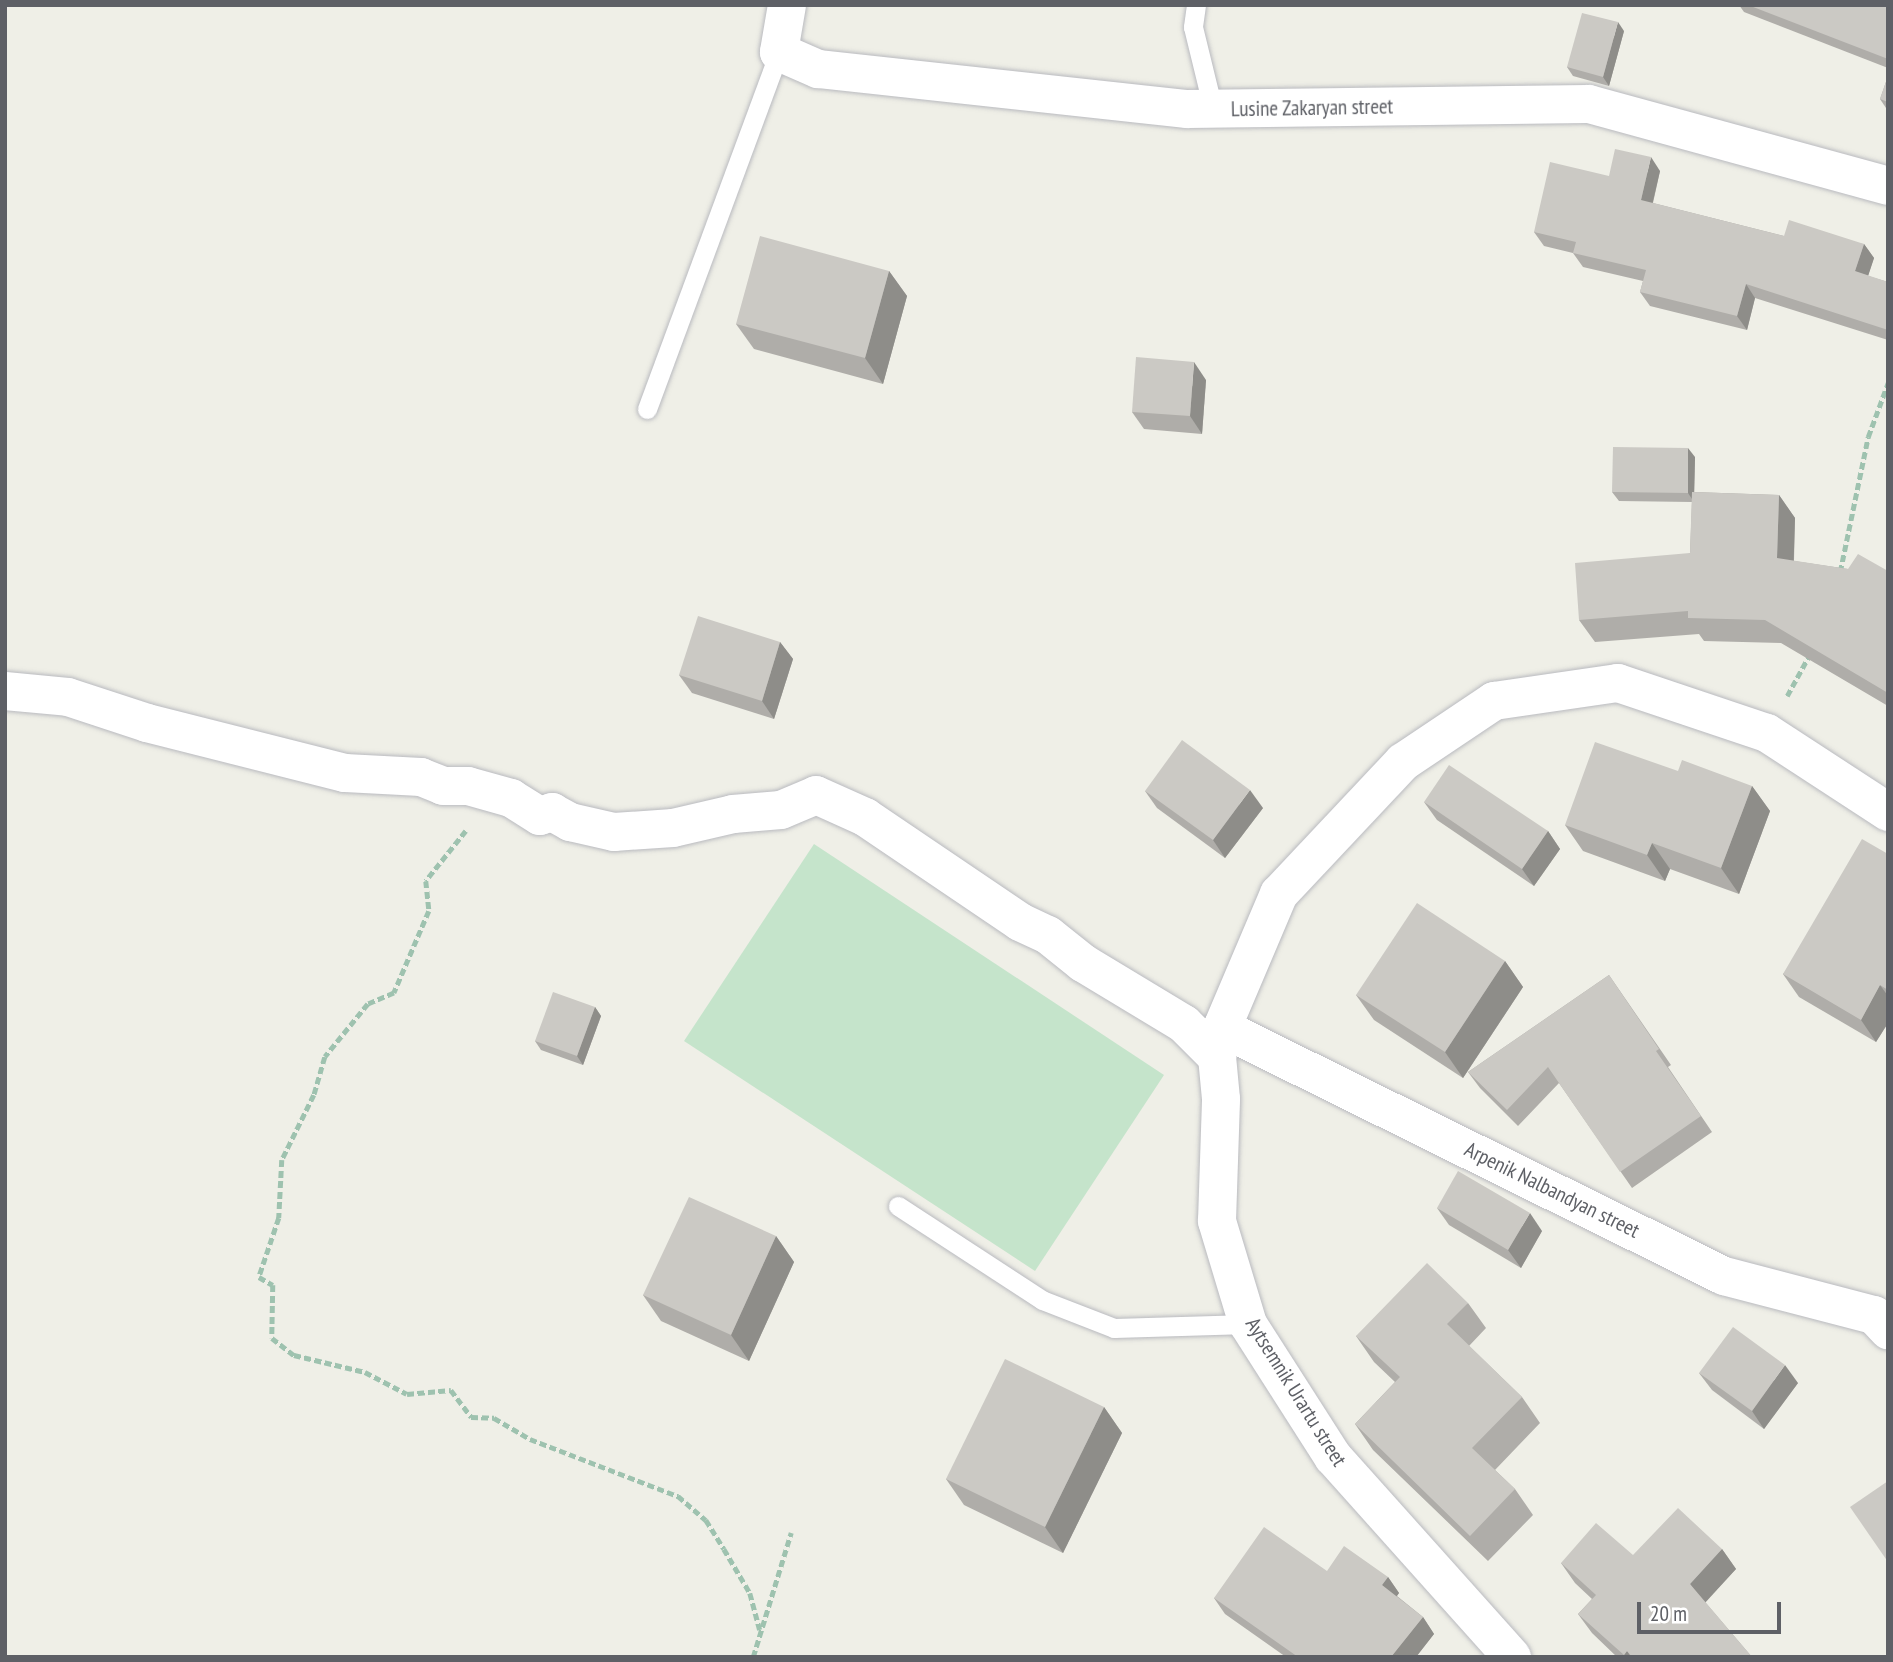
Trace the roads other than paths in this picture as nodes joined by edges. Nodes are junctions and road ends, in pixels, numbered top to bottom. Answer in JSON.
{"nodes":[{"id":1,"x":787,"y":5,"type":"edge"},
{"id":2,"x":1196,"y":5,"type":"edge"},
{"id":3,"x":779,"y":52,"type":"junction"},
{"id":4,"x":1213,"y":109,"type":"junction"},
{"id":5,"x":1888,"y":186,"type":"edge"},
{"id":6,"x":647,"y":409,"type":"dead end"},
{"id":7,"x":5,"y":691,"type":"edge"},
{"id":8,"x":1888,"y":811,"type":"edge"},
{"id":9,"x":1220,"y":1043,"type":"junction"},
{"id":10,"x":898,"y":1206,"type":"dead end"},
{"id":11,"x":1248,"y":1324,"type":"junction"},
{"id":12,"x":1888,"y":1330,"type":"edge"},
{"id":13,"x":1511,"y":1657,"type":"edge"}],
"edges":[{"from":1,"to":3,"type":"street"},
{"from":2,"to":4,"type":"lane"},
{"from":3,"to":4,"type":"street","name":"Lusine Zakaryan street"},
{"from":3,"to":6,"type":"lane"},
{"from":4,"to":5,"type":"street","name":"Lusine Zakaryan street"},
{"from":7,"to":9,"type":"street","name":"Arpenik Nalbandyan street"},
{"from":8,"to":9,"type":"street"},
{"from":9,"to":11,"type":"street","name":"Aytsemnik Urartu street"},
{"from":9,"to":12,"type":"street","name":"Arpenik Nalbandyan street"},
{"from":10,"to":11,"type":"lane"},
{"from":11,"to":13,"type":"street","name":"Aytsemnik Urartu street"}]}
